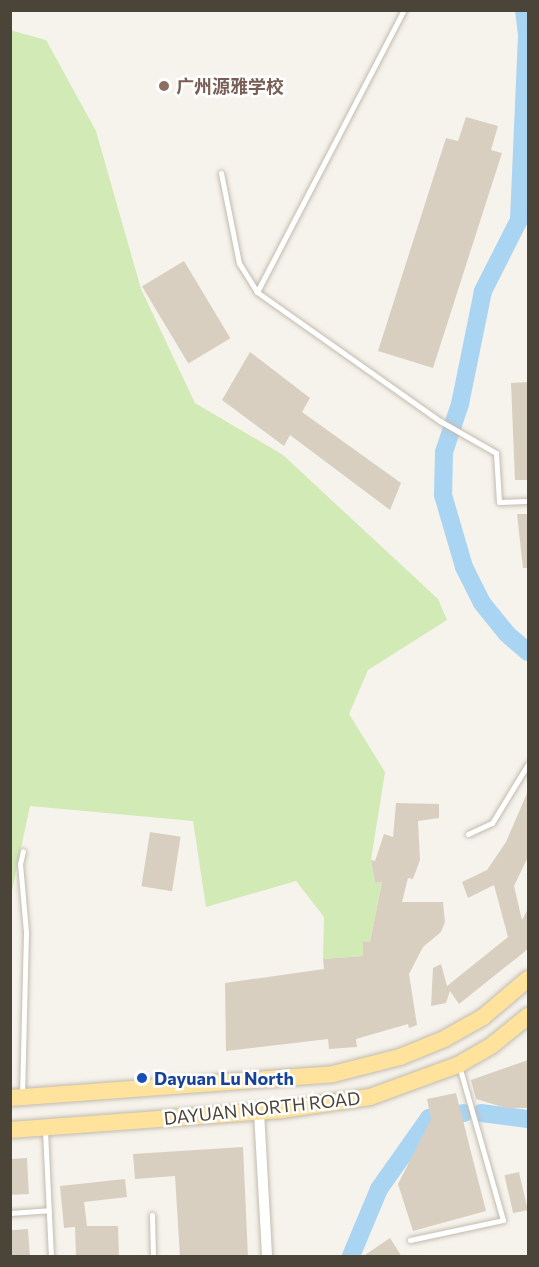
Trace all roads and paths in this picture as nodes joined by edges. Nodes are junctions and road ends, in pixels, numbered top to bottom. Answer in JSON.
{"nodes":[{"id":1,"x":404,"y":10,"type":"edge"},
{"id":2,"x":220,"y":173,"type":"dead end"},
{"id":3,"x":257,"y":292,"type":"junction"},
{"id":4,"x":528,"y":501,"type":"edge"},
{"id":5,"x":528,"y":764,"type":"edge"},
{"id":6,"x":468,"y":834,"type":"dead end"},
{"id":7,"x":23,"y":850,"type":"dead end"},
{"id":8,"x":528,"y":979,"type":"edge"},
{"id":9,"x":528,"y":1016,"type":"edge"},
{"id":10,"x":458,"y":1065,"type":"junction"},
{"id":11,"x":16,"y":1098,"type":"edge"},
{"id":12,"x":259,"y":1112,"type":"junction"},
{"id":13,"x":45,"y":1128,"type":"junction"},
{"id":14,"x":10,"y":1130,"type":"edge"},
{"id":15,"x":49,"y":1210,"type":"junction"},
{"id":16,"x":10,"y":1213,"type":"edge"},
{"id":17,"x":152,"y":1215,"type":"dead end"},
{"id":18,"x":410,"y":1240,"type":"dead end"},
{"id":19,"x":51,"y":1257,"type":"edge"},
{"id":20,"x":153,"y":1257,"type":"edge"},
{"id":21,"x":267,"y":1257,"type":"edge"}],
"edges":[{"from":1,"to":3,"type":"lane"},
{"from":2,"to":3,"type":"lane"},
{"from":3,"to":4,"type":"lane"},
{"from":5,"to":6,"type":"lane"},
{"from":7,"to":11,"type":"lane"},
{"from":8,"to":11,"type":"main road","name":"DAYUAN NORTH ROAD"},
{"from":9,"to":10,"type":"main road","name":"DAYUAN NORTH ROAD"},
{"from":10,"to":12,"type":"main road","name":"DAYUAN NORTH ROAD"},
{"from":10,"to":18,"type":"lane"},
{"from":12,"to":13,"type":"main road","name":"DAYUAN NORTH ROAD"},
{"from":12,"to":21,"type":"street"},
{"from":13,"to":14,"type":"main road","name":"DAYUAN NORTH ROAD"},
{"from":13,"to":15,"type":"lane"},
{"from":15,"to":16,"type":"lane"},
{"from":15,"to":19,"type":"lane"},
{"from":17,"to":20,"type":"lane"}]}
